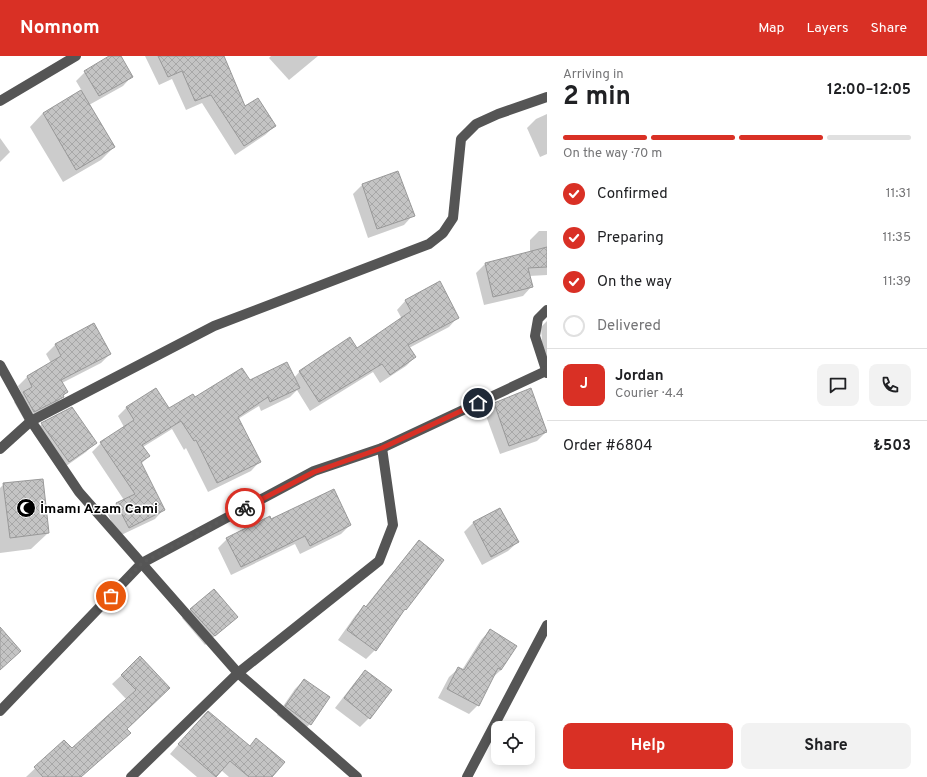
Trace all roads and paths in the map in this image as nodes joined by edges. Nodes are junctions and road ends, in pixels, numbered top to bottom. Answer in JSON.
{"nodes":[{"id":1,"x":76,"y":56,"type":"edge"},
{"id":2,"x":547,"y":97,"type":"edge"},
{"id":3,"x":0,"y":101,"type":"edge"},
{"id":4,"x":547,"y":310,"type":"edge"},
{"id":5,"x":0,"y":365,"type":"edge"},
{"id":6,"x":546,"y":372,"type":"edge"},
{"id":7,"x":31,"y":421,"type":"junction"},
{"id":8,"x":382,"y":448,"type":"junction"},
{"id":9,"x":0,"y":449,"type":"edge"},
{"id":10,"x":142,"y":563,"type":"junction"},
{"id":11,"x":547,"y":625,"type":"edge"},
{"id":12,"x":238,"y":673,"type":"junction"},
{"id":13,"x":0,"y":712,"type":"edge"},
{"id":14,"x":131,"y":777,"type":"edge"},
{"id":15,"x":357,"y":777,"type":"edge"},
{"id":16,"x":467,"y":777,"type":"edge"}],
"edges":[{"from":1,"to":3,"type":"street"},
{"from":2,"to":7,"type":"street"},
{"from":4,"to":6,"type":"street"},
{"from":5,"to":7,"type":"street"},
{"from":6,"to":8,"type":"street"},
{"from":7,"to":9,"type":"street"},
{"from":7,"to":10,"type":"street"},
{"from":8,"to":10,"type":"street"},
{"from":8,"to":12,"type":"street"},
{"from":10,"to":12,"type":"street"},
{"from":10,"to":13,"type":"street"},
{"from":11,"to":16,"type":"street"},
{"from":12,"to":14,"type":"street"},
{"from":12,"to":15,"type":"street"}]}
